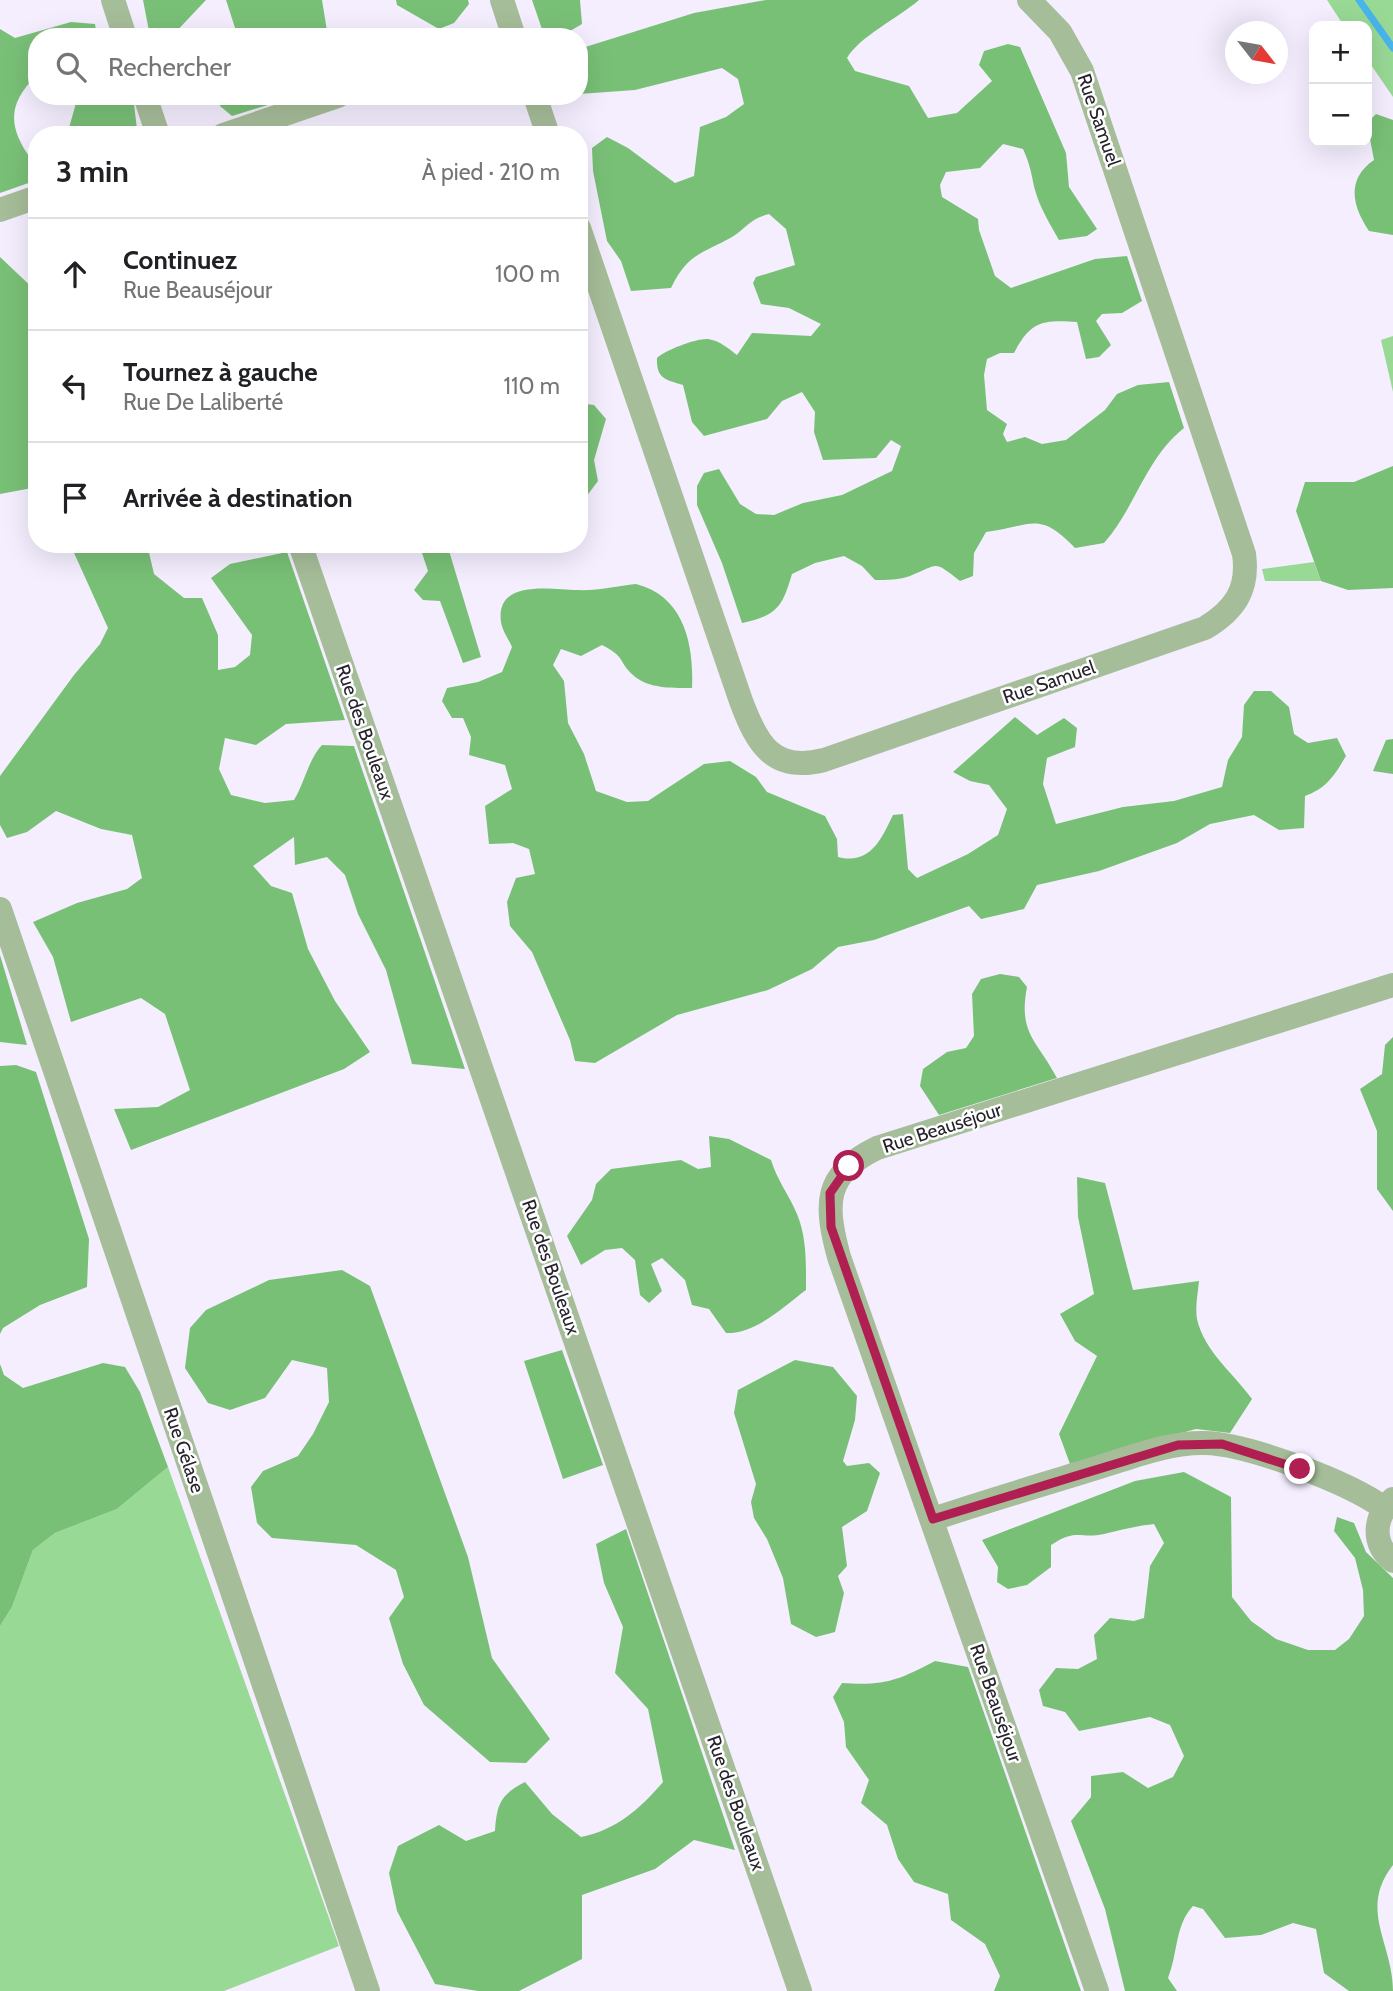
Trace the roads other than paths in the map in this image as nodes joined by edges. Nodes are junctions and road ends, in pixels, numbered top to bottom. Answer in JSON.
{"nodes":[{"id":1,"x":113,"y":0,"type":"edge"},
{"id":2,"x":502,"y":0,"type":"edge"},
{"id":3,"x":1029,"y":0,"type":"edge"},
{"id":4,"x":122,"y":28,"type":"edge"},
{"id":5,"x":511,"y":28,"type":"edge"},
{"id":6,"x":148,"y":105,"type":"edge"},
{"id":7,"x":311,"y":105,"type":"edge"},
{"id":8,"x":538,"y":105,"type":"edge"},
{"id":9,"x":156,"y":126,"type":"edge"},
{"id":10,"x":250,"y":126,"type":"edge"},
{"id":11,"x":545,"y":126,"type":"edge"},
{"id":12,"x":28,"y":200,"type":"edge"},
{"id":13,"x":0,"y":210,"type":"edge"},
{"id":14,"x":588,"y":254,"type":"edge"},
{"id":15,"x":303,"y":553,"type":"edge"},
{"id":16,"x":0,"y":909,"type":"edge"},
{"id":17,"x":1393,"y":985,"type":"edge"},
{"id":18,"x":1389,"y":1503,"type":"edge"},
{"id":19,"x":933,"y":1519,"type":"junction"},
{"id":20,"x":1393,"y":1561,"type":"edge"},
{"id":21,"x":368,"y":1991,"type":"edge"},
{"id":22,"x":800,"y":1991,"type":"edge"},
{"id":23,"x":1097,"y":1991,"type":"edge"}],
"edges":[{"from":1,"to":4,"type":"street"},
{"from":2,"to":5,"type":"street"},
{"from":3,"to":14,"type":"street","name":"Rue Samuel"},
{"from":6,"to":9,"type":"street"},
{"from":7,"to":10,"type":"street"},
{"from":8,"to":11,"type":"street"},
{"from":12,"to":13,"type":"street"},
{"from":15,"to":22,"type":"street","name":"Rue des Bouleaux"},
{"from":16,"to":21,"type":"street","name":"Rue Gélase"},
{"from":17,"to":19,"type":"street","name":"Rue Beauséjour"},
{"from":18,"to":19,"type":"street"},
{"from":18,"to":20,"type":"street"},
{"from":19,"to":23,"type":"street","name":"Rue Beauséjour"}]}
